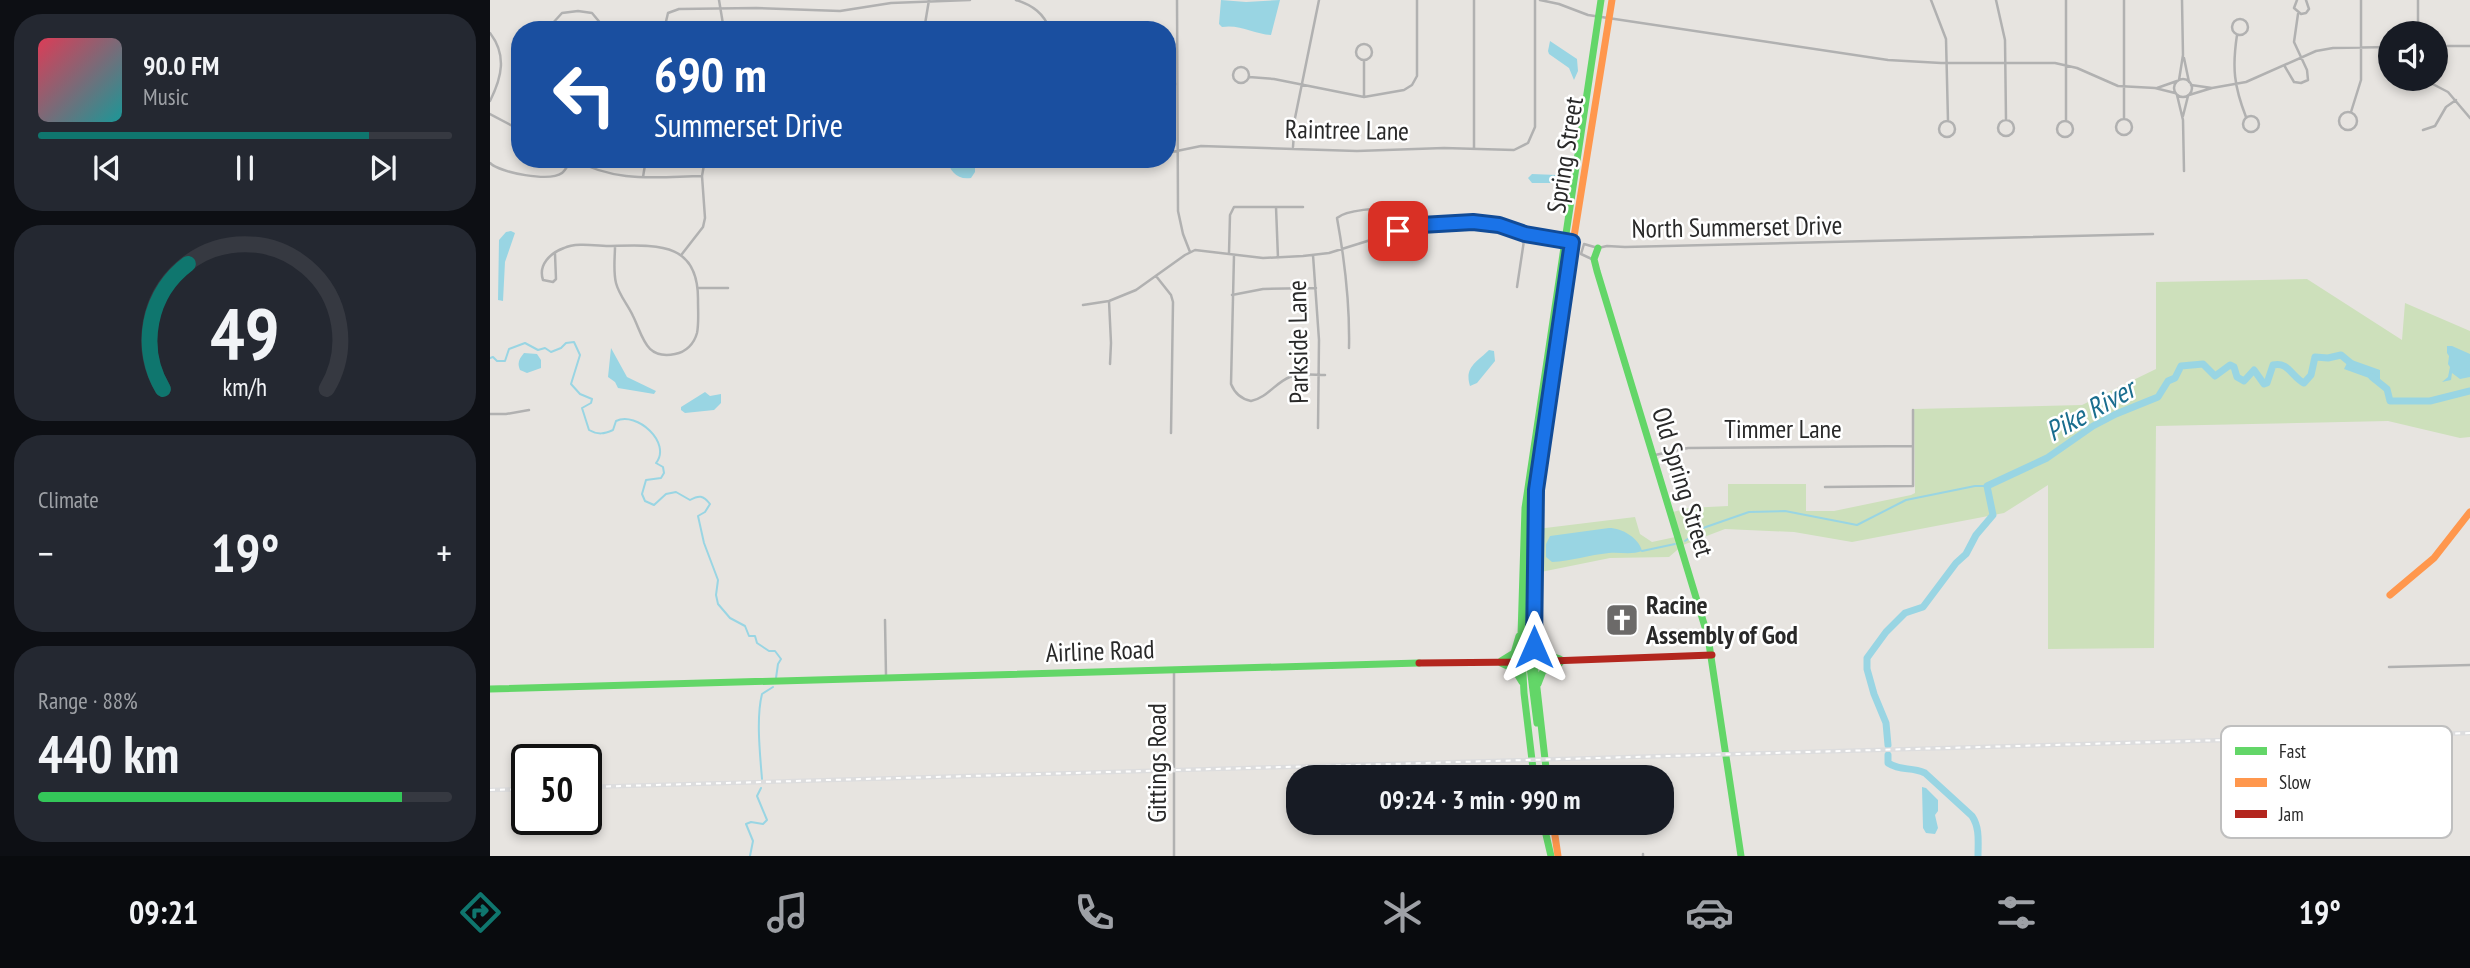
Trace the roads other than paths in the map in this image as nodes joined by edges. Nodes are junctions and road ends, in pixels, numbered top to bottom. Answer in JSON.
{"nodes":[{"id":1,"x":719,"y":0,"type":"edge"},
{"id":2,"x":970,"y":0,"type":"edge"},
{"id":3,"x":1016,"y":0,"type":"edge"},
{"id":4,"x":1177,"y":0,"type":"edge"},
{"id":5,"x":1319,"y":0,"type":"edge"},
{"id":6,"x":1417,"y":0,"type":"edge"},
{"id":7,"x":1474,"y":0,"type":"edge"},
{"id":8,"x":1537,"y":0,"type":"edge"},
{"id":9,"x":1601,"y":0,"type":"edge"},
{"id":10,"x":1612,"y":0,"type":"edge"},
{"id":11,"x":1931,"y":0,"type":"edge"},
{"id":12,"x":1996,"y":0,"type":"edge"},
{"id":13,"x":2066,"y":0,"type":"edge"},
{"id":14,"x":2124,"y":0,"type":"edge"},
{"id":15,"x":2182,"y":0,"type":"edge"},
{"id":16,"x":2297,"y":0,"type":"edge"},
{"id":17,"x":2306,"y":0,"type":"edge"},
{"id":18,"x":2361,"y":0,"type":"edge"},
{"id":19,"x":2418,"y":0,"type":"edge"},
{"id":20,"x":929,"y":1,"type":"edge"},
{"id":21,"x":722,"y":8,"type":"junction"},
{"id":22,"x":2298,"y":14,"type":"junction"},
{"id":23,"x":1599,"y":17,"type":"junction"},
{"id":24,"x":1609,"y":19,"type":"junction"},
{"id":25,"x":555,"y":21,"type":"edge"},
{"id":26,"x":598,"y":21,"type":"edge"},
{"id":27,"x":666,"y":21,"type":"edge"},
{"id":28,"x":723,"y":21,"type":"edge"},
{"id":29,"x":926,"y":21,"type":"edge"},
{"id":30,"x":1046,"y":21,"type":"edge"},
{"id":31,"x":2418,"y":21,"type":"edge"},
{"id":32,"x":490,"y":33,"type":"edge"},
{"id":33,"x":2237,"y":35,"type":"junction"},
{"id":34,"x":2470,"y":46,"type":"edge"},
{"id":35,"x":2378,"y":47,"type":"edge"},
{"id":36,"x":2448,"y":47,"type":"edge"},
{"id":37,"x":2361,"y":48,"type":"junction"},
{"id":38,"x":2183,"y":55,"type":"junction"},
{"id":39,"x":2300,"y":58,"type":"junction"},
{"id":40,"x":1364,"y":60,"type":"junction"},
{"id":41,"x":1947,"y":63,"type":"junction"},
{"id":42,"x":2006,"y":63,"type":"junction"},
{"id":43,"x":2066,"y":65,"type":"junction"},
{"id":44,"x":2284,"y":65,"type":"junction"},
{"id":45,"x":1249,"y":77,"type":"junction"},
{"id":46,"x":2178,"y":81,"type":"junction"},
{"id":47,"x":2190,"y":83,"type":"junction"},
{"id":48,"x":1177,"y":84,"type":"joint"},
{"id":49,"x":1302,"y":85,"type":"junction"},
{"id":50,"x":2235,"y":85,"type":"junction"},
{"id":51,"x":2124,"y":87,"type":"junction"},
{"id":52,"x":2155,"y":88,"type":"junction"},
{"id":53,"x":2212,"y":88,"type":"junction"},
{"id":54,"x":2446,"y":91,"type":"edge"},
{"id":55,"x":2176,"y":94,"type":"junction"},
{"id":56,"x":2188,"y":96,"type":"junction"},
{"id":57,"x":1364,"y":97,"type":"junction"},
{"id":58,"x":2456,"y":100,"type":"junction"},
{"id":59,"x":490,"y":101,"type":"edge"},
{"id":60,"x":2351,"y":113,"type":"junction"},
{"id":61,"x":490,"y":114,"type":"edge"},
{"id":62,"x":2246,"y":117,"type":"junction"},
{"id":63,"x":2470,"y":118,"type":"edge"},
{"id":64,"x":2124,"y":119,"type":"junction"},
{"id":65,"x":2006,"y":120,"type":"junction"},
{"id":66,"x":2183,"y":120,"type":"junction"},
{"id":67,"x":1948,"y":121,"type":"junction"},
{"id":68,"x":2066,"y":121,"type":"junction"},
{"id":69,"x":511,"y":125,"type":"edge"},
{"id":70,"x":2423,"y":130,"type":"dead end"},
{"id":71,"x":1293,"y":147,"type":"junction"},
{"id":72,"x":1474,"y":149,"type":"junction"},
{"id":73,"x":1178,"y":150,"type":"junction"},
{"id":74,"x":490,"y":163,"type":"edge"},
{"id":75,"x":566,"y":168,"type":"edge"},
{"id":76,"x":589,"y":168,"type":"edge"},
{"id":77,"x":644,"y":168,"type":"edge"},
{"id":78,"x":703,"y":168,"type":"edge"},
{"id":79,"x":2184,"y":171,"type":"dead end"},
{"id":80,"x":702,"y":176,"type":"junction"},
{"id":81,"x":643,"y":177,"type":"junction"},
{"id":82,"x":1303,"y":206,"type":"dead end"},
{"id":83,"x":1276,"y":207,"type":"junction"},
{"id":84,"x":1401,"y":230,"type":"junction"},
{"id":85,"x":1525,"y":234,"type":"junction"},
{"id":86,"x":2153,"y":234,"type":"dead end"},
{"id":87,"x":1569,"y":242,"type":"junction"},
{"id":88,"x":615,"y":246,"type":"junction"},
{"id":89,"x":1344,"y":248,"type":"junction"},
{"id":90,"x":1598,"y":248,"type":"junction"},
{"id":91,"x":1190,"y":252,"type":"junction"},
{"id":92,"x":1228,"y":253,"type":"junction"},
{"id":93,"x":555,"y":254,"type":"junction"},
{"id":94,"x":682,"y":254,"type":"junction"},
{"id":95,"x":1234,"y":254,"type":"junction"},
{"id":96,"x":1313,"y":255,"type":"junction"},
{"id":97,"x":1278,"y":258,"type":"junction"},
{"id":98,"x":1594,"y":260,"type":"junction"},
{"id":99,"x":1156,"y":276,"type":"junction"},
{"id":100,"x":1517,"y":287,"type":"dead end"},
{"id":101,"x":698,"y":288,"type":"junction"},
{"id":102,"x":728,"y":288,"type":"dead end"},
{"id":103,"x":1316,"y":288,"type":"junction"},
{"id":104,"x":1232,"y":295,"type":"junction"},
{"id":105,"x":1109,"y":301,"type":"junction"},
{"id":106,"x":1083,"y":305,"type":"dead end"},
{"id":107,"x":1349,"y":348,"type":"dead end"},
{"id":108,"x":1110,"y":364,"type":"dead end"},
{"id":109,"x":1319,"y":374,"type":"junction"},
{"id":110,"x":1325,"y":375,"type":"dead end"},
{"id":111,"x":529,"y":410,"type":"dead end"},
{"id":112,"x":1913,"y":410,"type":"dead end"},
{"id":113,"x":490,"y":414,"type":"edge"},
{"id":114,"x":1318,"y":428,"type":"dead end"},
{"id":115,"x":1171,"y":433,"type":"dead end"},
{"id":116,"x":1913,"y":446,"type":"junction"},
{"id":117,"x":1653,"y":456,"type":"junction"},
{"id":118,"x":1825,"y":487,"type":"dead end"},
{"id":119,"x":2470,"y":513,"type":"edge"},
{"id":120,"x":1522,"y":558,"type":"junction"},
{"id":121,"x":2390,"y":595,"type":"dead end"},
{"id":122,"x":885,"y":620,"type":"dead end"},
{"id":123,"x":1521,"y":622,"type":"junction"},
{"id":124,"x":1534,"y":633,"type":"junction"},
{"id":125,"x":1712,"y":655,"type":"junction"},
{"id":126,"x":1568,"y":660,"type":"junction"},
{"id":127,"x":1497,"y":662,"type":"junction"},
{"id":128,"x":1522,"y":662,"type":"junction"},
{"id":129,"x":1534,"y":662,"type":"junction"},
{"id":130,"x":2470,"y":665,"type":"edge"},
{"id":131,"x":2389,"y":667,"type":"dead end"},
{"id":132,"x":1174,"y":670,"type":"junction"},
{"id":133,"x":886,"y":679,"type":"junction"},
{"id":134,"x":490,"y":689,"type":"edge"},
{"id":135,"x":1524,"y":689,"type":"junction"},
{"id":136,"x":1538,"y":699,"type":"junction"},
{"id":137,"x":1542,"y":737,"type":"junction"},
{"id":138,"x":1533,"y":765,"type":"edge"},
{"id":139,"x":1546,"y":765,"type":"edge"},
{"id":140,"x":1546,"y":835,"type":"edge"},
{"id":141,"x":1555,"y":835,"type":"edge"},
{"id":142,"x":1174,"y":856,"type":"edge"},
{"id":143,"x":1551,"y":856,"type":"edge"},
{"id":144,"x":1558,"y":856,"type":"edge"},
{"id":145,"x":1741,"y":856,"type":"edge"}],
"edges":[{"from":1,"to":21,"type":"street"},
{"from":2,"to":20,"type":"street"},
{"from":3,"to":30,"type":"street"},
{"from":4,"to":48,"type":"street"},
{"from":5,"to":49,"type":"street"},
{"from":6,"to":57,"type":"street"},
{"from":7,"to":72,"type":"street"},
{"from":8,"to":23,"type":"street"},
{"from":8,"to":72,"type":"street","name":"Raintree Lane"},
{"from":9,"to":23,"type":"main road","name":"Spring Street"},
{"from":10,"to":24,"type":"main road","name":"Spring Street"},
{"from":11,"to":41,"type":"street"},
{"from":12,"to":42,"type":"street"},
{"from":13,"to":43,"type":"street"},
{"from":14,"to":51,"type":"street"},
{"from":15,"to":38,"type":"street"},
{"from":16,"to":22,"type":"street"},
{"from":17,"to":22,"type":"street"},
{"from":18,"to":37,"type":"street"},
{"from":19,"to":31,"type":"street"},
{"from":20,"to":21,"type":"street"},
{"from":20,"to":29,"type":"street"},
{"from":21,"to":27,"type":"street"},
{"from":21,"to":28,"type":"street"},
{"from":22,"to":39,"type":"street"},
{"from":23,"to":24,"type":"street"},
{"from":23,"to":87,"type":"main road","name":"Spring Street"},
{"from":24,"to":41,"type":"street"},
{"from":24,"to":87,"type":"main road","name":"Spring Street"},
{"from":25,"to":26,"type":"street"},
{"from":32,"to":59,"type":"street"},
{"from":33,"to":33,"type":"street"},
{"from":33,"to":50,"type":"street"},
{"from":34,"to":36,"type":"street"},
{"from":35,"to":37,"type":"street"},
{"from":37,"to":39,"type":"street"},
{"from":37,"to":60,"type":"street"},
{"from":38,"to":46,"type":"street"},
{"from":38,"to":47,"type":"street"},
{"from":39,"to":44,"type":"street"},
{"from":39,"to":44,"type":"street"},
{"from":40,"to":40,"type":"street"},
{"from":40,"to":57,"type":"street"},
{"from":41,"to":42,"type":"street"},
{"from":41,"to":67,"type":"street"},
{"from":42,"to":43,"type":"street"},
{"from":42,"to":65,"type":"street"},
{"from":43,"to":51,"type":"street"},
{"from":43,"to":68,"type":"street"},
{"from":44,"to":50,"type":"street"},
{"from":45,"to":45,"type":"street"},
{"from":45,"to":49,"type":"street"},
{"from":46,"to":47,"type":"street"},
{"from":46,"to":52,"type":"street"},
{"from":46,"to":55,"type":"street"},
{"from":47,"to":53,"type":"street"},
{"from":47,"to":56,"type":"street"},
{"from":48,"to":73,"type":"street"},
{"from":49,"to":57,"type":"street"},
{"from":49,"to":71,"type":"street"},
{"from":50,"to":53,"type":"street"},
{"from":50,"to":62,"type":"street"},
{"from":51,"to":52,"type":"street"},
{"from":51,"to":64,"type":"street"},
{"from":52,"to":55,"type":"street"},
{"from":53,"to":56,"type":"street"},
{"from":54,"to":58,"type":"street"},
{"from":55,"to":56,"type":"street"},
{"from":55,"to":66,"type":"street"},
{"from":56,"to":66,"type":"street"},
{"from":58,"to":63,"type":"street"},
{"from":58,"to":70,"type":"street"},
{"from":60,"to":60,"type":"street"},
{"from":61,"to":69,"type":"street"},
{"from":62,"to":62,"type":"street"},
{"from":64,"to":64,"type":"street"},
{"from":65,"to":65,"type":"street"},
{"from":66,"to":79,"type":"street"},
{"from":67,"to":67,"type":"street"},
{"from":68,"to":68,"type":"street"},
{"from":71,"to":72,"type":"street","name":"Raintree Lane"},
{"from":71,"to":73,"type":"street","name":"Raintree Lane"},
{"from":73,"to":91,"type":"street"},
{"from":74,"to":75,"type":"street"},
{"from":76,"to":81,"type":"street"},
{"from":77,"to":81,"type":"street"},
{"from":78,"to":80,"type":"street"},
{"from":80,"to":81,"type":"street"},
{"from":80,"to":94,"type":"street"},
{"from":82,"to":83,"type":"street"},
{"from":83,"to":92,"type":"street"},
{"from":83,"to":97,"type":"street"},
{"from":84,"to":85,"type":"street"},
{"from":84,"to":89,"type":"street"},
{"from":84,"to":89,"type":"street"},
{"from":85,"to":87,"type":"street"},
{"from":85,"to":100,"type":"street"},
{"from":86,"to":90,"type":"street","name":"North Summerset Drive"},
{"from":87,"to":120,"type":"main road","name":"Spring Street"},
{"from":87,"to":124,"type":"main road","name":"Spring Street"},
{"from":88,"to":93,"type":"street"},
{"from":88,"to":94,"type":"street"},
{"from":88,"to":101,"type":"street"},
{"from":89,"to":96,"type":"street"},
{"from":89,"to":107,"type":"street"},
{"from":90,"to":98,"type":"main road"},
{"from":90,"to":98,"type":"street","name":"North Summerset Drive"},
{"from":91,"to":92,"type":"street"},
{"from":91,"to":99,"type":"street"},
{"from":92,"to":95,"type":"street"},
{"from":93,"to":93,"type":"street"},
{"from":94,"to":101,"type":"street"},
{"from":95,"to":97,"type":"street"},
{"from":95,"to":104,"type":"street"},
{"from":96,"to":97,"type":"street"},
{"from":96,"to":103,"type":"street","name":"Parkside Lane"},
{"from":98,"to":117,"type":"main road","name":"Old Spring Street"},
{"from":99,"to":105,"type":"street"},
{"from":99,"to":115,"type":"street"},
{"from":101,"to":102,"type":"street"},
{"from":103,"to":104,"type":"street"},
{"from":103,"to":109,"type":"street","name":"Parkside Lane"},
{"from":104,"to":109,"type":"street"},
{"from":105,"to":106,"type":"street"},
{"from":105,"to":108,"type":"street"},
{"from":109,"to":110,"type":"street"},
{"from":109,"to":114,"type":"street","name":"Parkside Lane"},
{"from":111,"to":113,"type":"street"},
{"from":112,"to":116,"type":"street"},
{"from":116,"to":117,"type":"street","name":"Timmer Lane"},
{"from":116,"to":118,"type":"street"},
{"from":117,"to":125,"type":"main road","name":"Old Spring Street"},
{"from":119,"to":121,"type":"main road"},
{"from":120,"to":123,"type":"main road","name":"Spring Street"},
{"from":120,"to":129,"type":"main road"},
{"from":122,"to":133,"type":"street"},
{"from":123,"to":127,"type":"main road"},
{"from":123,"to":128,"type":"main road","name":"Spring Street"},
{"from":124,"to":126,"type":"main road"},
{"from":124,"to":129,"type":"main road","name":"Spring Street"},
{"from":125,"to":126,"type":"main road","name":"Airline Road"},
{"from":125,"to":145,"type":"main road","name":"Old Spring Street"},
{"from":126,"to":129,"type":"main road","name":"Airline Road"},
{"from":126,"to":136,"type":"main road"},
{"from":127,"to":128,"type":"main road","name":"Airline Road"},
{"from":127,"to":132,"type":"main road","name":"Airline Road"},
{"from":127,"to":135,"type":"main road"},
{"from":128,"to":129,"type":"main road","name":"Airline Road"},
{"from":128,"to":135,"type":"main road","name":"Spring Street"},
{"from":128,"to":137,"type":"main road"},
{"from":129,"to":136,"type":"main road","name":"Spring Street"},
{"from":130,"to":131,"type":"street"},
{"from":132,"to":133,"type":"main road","name":"Airline Road"},
{"from":132,"to":142,"type":"street","name":"Gittings Road"},
{"from":133,"to":134,"type":"main road","name":"Airline Road"},
{"from":135,"to":138,"type":"main road","name":"Spring Street"},
{"from":136,"to":137,"type":"main road","name":"Spring Street"},
{"from":137,"to":139,"type":"main road","name":"Spring Street"},
{"from":140,"to":143,"type":"main road"},
{"from":141,"to":144,"type":"main road"}]}
